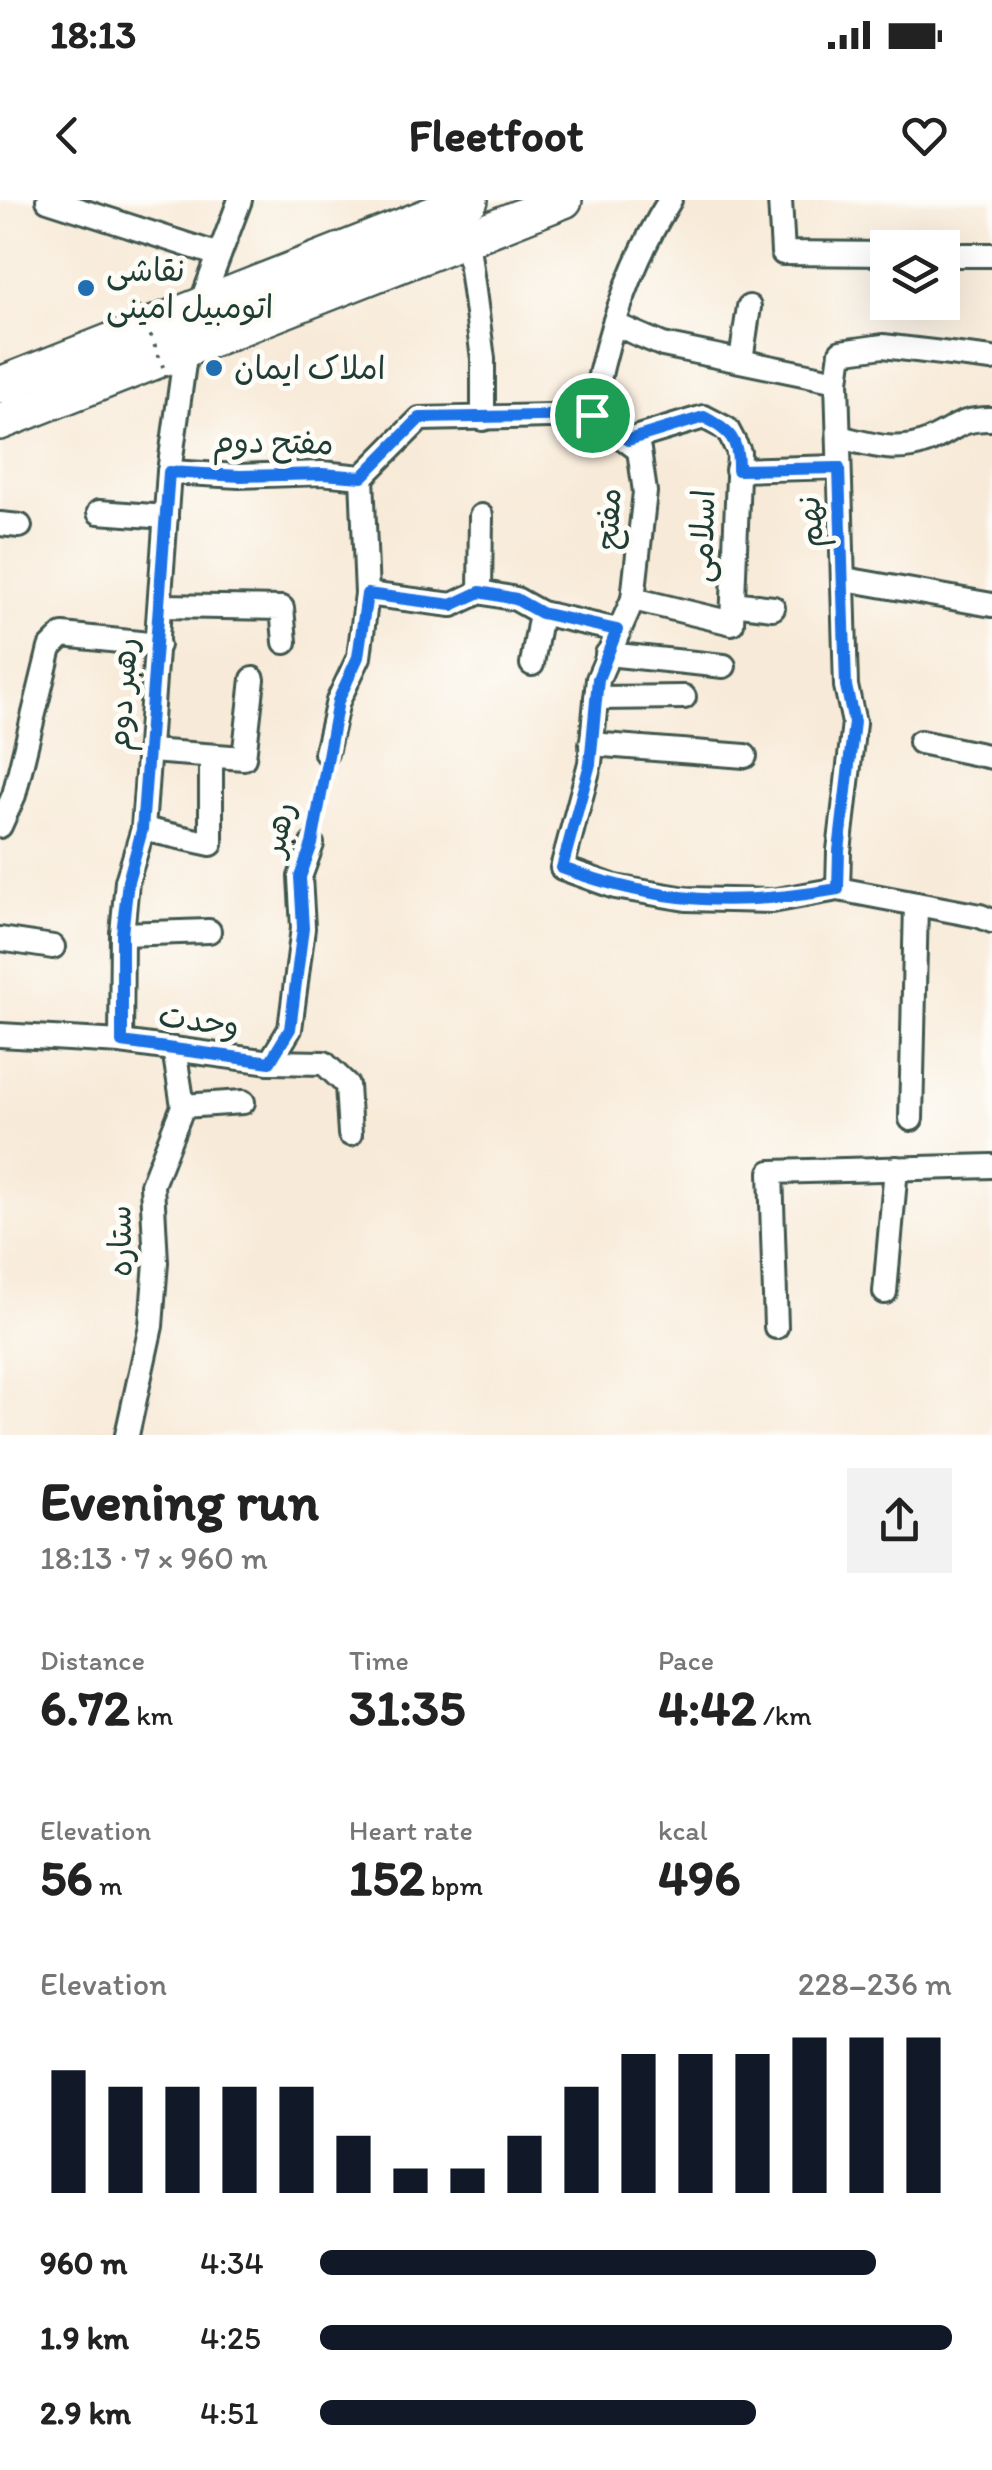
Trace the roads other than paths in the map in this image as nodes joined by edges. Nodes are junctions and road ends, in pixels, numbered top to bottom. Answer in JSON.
{"nodes":[{"id":1,"x":48,"y":200,"type":"edge"},
{"id":2,"x":240,"y":200,"type":"edge"},
{"id":3,"x":470,"y":200,"type":"edge"},
{"id":4,"x":564,"y":200,"type":"edge"},
{"id":5,"x":670,"y":200,"type":"edge"},
{"id":6,"x":780,"y":200,"type":"edge"},
{"id":7,"x":93,"y":207,"type":"edge"},
{"id":8,"x":468,"y":238,"type":"junction"},
{"id":9,"x":870,"y":254,"type":"edge"},
{"id":10,"x":219,"y":255,"type":"junction"},
{"id":11,"x":960,"y":255,"type":"edge"},
{"id":12,"x":992,"y":255,"type":"edge"},
{"id":13,"x":200,"y":306,"type":"junction"},
{"id":14,"x":749,"y":307,"type":"dead end"},
{"id":15,"x":614,"y":324,"type":"junction"},
{"id":16,"x":992,"y":358,"type":"edge"},
{"id":17,"x":741,"y":360,"type":"junction"},
{"id":18,"x":176,"y":363,"type":"junction"},
{"id":19,"x":836,"y":381,"type":"junction"},
{"id":20,"x":0,"y":385,"type":"edge"},
{"id":21,"x":592,"y":415,"type":"junction"},
{"id":22,"x":483,"y":418,"type":"junction"},
{"id":23,"x":992,"y":419,"type":"edge"},
{"id":24,"x":0,"y":422,"type":"edge"},
{"id":25,"x":840,"y":437,"type":"junction"},
{"id":26,"x":628,"y":440,"type":"junction"},
{"id":27,"x":839,"y":468,"type":"junction"},
{"id":28,"x":738,"y":470,"type":"junction"},
{"id":29,"x":169,"y":472,"type":"junction"},
{"id":30,"x":362,"y":477,"type":"junction"},
{"id":31,"x":99,"y":512,"type":"dead end"},
{"id":32,"x":481,"y":516,"type":"dead end"},
{"id":33,"x":166,"y":517,"type":"junction"},
{"id":34,"x":845,"y":579,"type":"junction"},
{"id":35,"x":480,"y":592,"type":"junction"},
{"id":36,"x":367,"y":594,"type":"junction"},
{"id":37,"x":633,"y":599,"type":"junction"},
{"id":38,"x":732,"y":603,"type":"junction"},
{"id":39,"x":992,"y":605,"type":"edge"},
{"id":40,"x":161,"y":606,"type":"junction"},
{"id":41,"x":774,"y":608,"type":"dead end"},
{"id":42,"x":541,"y":613,"type":"junction"},
{"id":43,"x":617,"y":630,"type":"junction"},
{"id":44,"x":285,"y":642,"type":"dead end"},
{"id":45,"x":158,"y":644,"type":"junction"},
{"id":46,"x":607,"y":654,"type":"junction"},
{"id":47,"x":532,"y":664,"type":"dead end"},
{"id":48,"x":724,"y":666,"type":"dead end"},
{"id":49,"x":253,"y":679,"type":"dead end"},
{"id":50,"x":684,"y":697,"type":"dead end"},
{"id":51,"x":596,"y":698,"type":"junction"},
{"id":52,"x":920,"y":742,"type":"dead end"},
{"id":53,"x":592,"y":744,"type":"junction"},
{"id":54,"x":150,"y":751,"type":"junction"},
{"id":55,"x":326,"y":753,"type":"road end"},
{"id":56,"x":210,"y":756,"type":"junction"},
{"id":57,"x":745,"y":756,"type":"dead end"},
{"id":58,"x":992,"y":757,"type":"edge"},
{"id":59,"x":11,"y":765,"type":"edge"},
{"id":60,"x":0,"y":826,"type":"edge"},
{"id":61,"x":142,"y":830,"type":"junction"},
{"id":62,"x":312,"y":844,"type":"road end"},
{"id":63,"x":838,"y":889,"type":"junction"},
{"id":64,"x":916,"y":904,"type":"junction"},
{"id":65,"x":992,"y":921,"type":"edge"},
{"id":66,"x":209,"y":931,"type":"dead end"},
{"id":67,"x":122,"y":934,"type":"junction"},
{"id":68,"x":0,"y":939,"type":"edge"},
{"id":69,"x":53,"y":947,"type":"dead end"},
{"id":70,"x":0,"y":1034,"type":"edge"},
{"id":71,"x":122,"y":1042,"type":"junction"},
{"id":72,"x":174,"y":1049,"type":"junction"},
{"id":73,"x":270,"y":1062,"type":"junction"},
{"id":74,"x":243,"y":1102,"type":"dead end"},
{"id":75,"x":182,"y":1106,"type":"junction"},
{"id":76,"x":911,"y":1120,"type":"dead end"},
{"id":77,"x":350,"y":1134,"type":"dead end"},
{"id":78,"x":992,"y":1166,"type":"edge"},
{"id":79,"x":896,"y":1168,"type":"junction"},
{"id":80,"x":886,"y":1292,"type":"dead end"},
{"id":81,"x":776,"y":1327,"type":"dead end"},
{"id":82,"x":127,"y":1435,"type":"edge"}],
"edges":[{"from":1,"to":7,"type":"street"},
{"from":2,"to":10,"type":"street"},
{"from":3,"to":13,"type":"main road"},
{"from":4,"to":8,"type":"main road"},
{"from":5,"to":15,"type":"street"},
{"from":6,"to":9,"type":"street"},
{"from":7,"to":10,"type":"street"},
{"from":8,"to":18,"type":"main road"},
{"from":8,"to":22,"type":"street"},
{"from":10,"to":13,"type":"street"},
{"from":11,"to":12,"type":"street"},
{"from":13,"to":20,"type":"main road"},
{"from":14,"to":17,"type":"street"},
{"from":15,"to":17,"type":"street"},
{"from":15,"to":21,"type":"street"},
{"from":16,"to":19,"type":"street"},
{"from":17,"to":19,"type":"street"},
{"from":18,"to":24,"type":"main road"},
{"from":18,"to":29,"type":"street","name":"رهبر دوم"},
{"from":19,"to":25,"type":"street","name":"نهم"},
{"from":21,"to":22,"type":"street","name":"مفتح دوم"},
{"from":21,"to":26,"type":"street","name":"مفتح"},
{"from":22,"to":30,"type":"street","name":"مفتح دوم"},
{"from":23,"to":25,"type":"street"},
{"from":25,"to":27,"type":"street","name":"نهم"},
{"from":26,"to":28,"type":"street","name":"اسلامی"},
{"from":26,"to":37,"type":"street","name":"مفتح"},
{"from":27,"to":28,"type":"street","name":"اسلامی"},
{"from":27,"to":34,"type":"street","name":"نهم"},
{"from":28,"to":38,"type":"street","name":"اسلامی"},
{"from":29,"to":30,"type":"street","name":"مفتح دوم"},
{"from":29,"to":33,"type":"street","name":"رهبر دوم"},
{"from":30,"to":36,"type":"street"},
{"from":31,"to":33,"type":"street"},
{"from":32,"to":35,"type":"street"},
{"from":33,"to":40,"type":"street","name":"رهبر دوم"},
{"from":34,"to":39,"type":"street"},
{"from":34,"to":63,"type":"street","name":"نهم"},
{"from":35,"to":36,"type":"street"},
{"from":35,"to":42,"type":"street"},
{"from":36,"to":55,"type":"street"},
{"from":37,"to":38,"type":"street","name":"اسلامی"},
{"from":37,"to":43,"type":"street","name":"مفتح"},
{"from":38,"to":41,"type":"street"},
{"from":40,"to":44,"type":"street"},
{"from":40,"to":45,"type":"street","name":"رهبر دوم"},
{"from":42,"to":43,"type":"street"},
{"from":42,"to":47,"type":"street"},
{"from":43,"to":46,"type":"street","name":"مفتح"},
{"from":45,"to":54,"type":"street","name":"رهبر دوم"},
{"from":45,"to":59,"type":"street"},
{"from":46,"to":48,"type":"street"},
{"from":46,"to":51,"type":"street","name":"مفتح"},
{"from":49,"to":56,"type":"street"},
{"from":50,"to":51,"type":"street"},
{"from":51,"to":53,"type":"street","name":"مفتح"},
{"from":52,"to":58,"type":"street"},
{"from":53,"to":57,"type":"street"},
{"from":53,"to":63,"type":"street","name":"مفتح"},
{"from":54,"to":56,"type":"street"},
{"from":54,"to":61,"type":"street","name":"رهبر دوم"},
{"from":56,"to":61,"type":"street"},
{"from":59,"to":60,"type":"street"},
{"from":61,"to":67,"type":"street","name":"رهبر دوم"},
{"from":62,"to":73,"type":"street","name":"رهبر"},
{"from":63,"to":64,"type":"street"},
{"from":64,"to":65,"type":"street"},
{"from":64,"to":76,"type":"street"},
{"from":66,"to":67,"type":"street"},
{"from":67,"to":71,"type":"street","name":"رهبر دوم"},
{"from":68,"to":69,"type":"street"},
{"from":70,"to":71,"type":"street","name":"وحدت"},
{"from":71,"to":72,"type":"street","name":"وحدت"},
{"from":72,"to":73,"type":"street","name":"وحدت"},
{"from":72,"to":75,"type":"street","name":"ستاره"},
{"from":73,"to":77,"type":"street"},
{"from":74,"to":75,"type":"street"},
{"from":75,"to":82,"type":"street","name":"ستاره"},
{"from":78,"to":79,"type":"street"},
{"from":79,"to":80,"type":"street"},
{"from":79,"to":81,"type":"street"}]}
